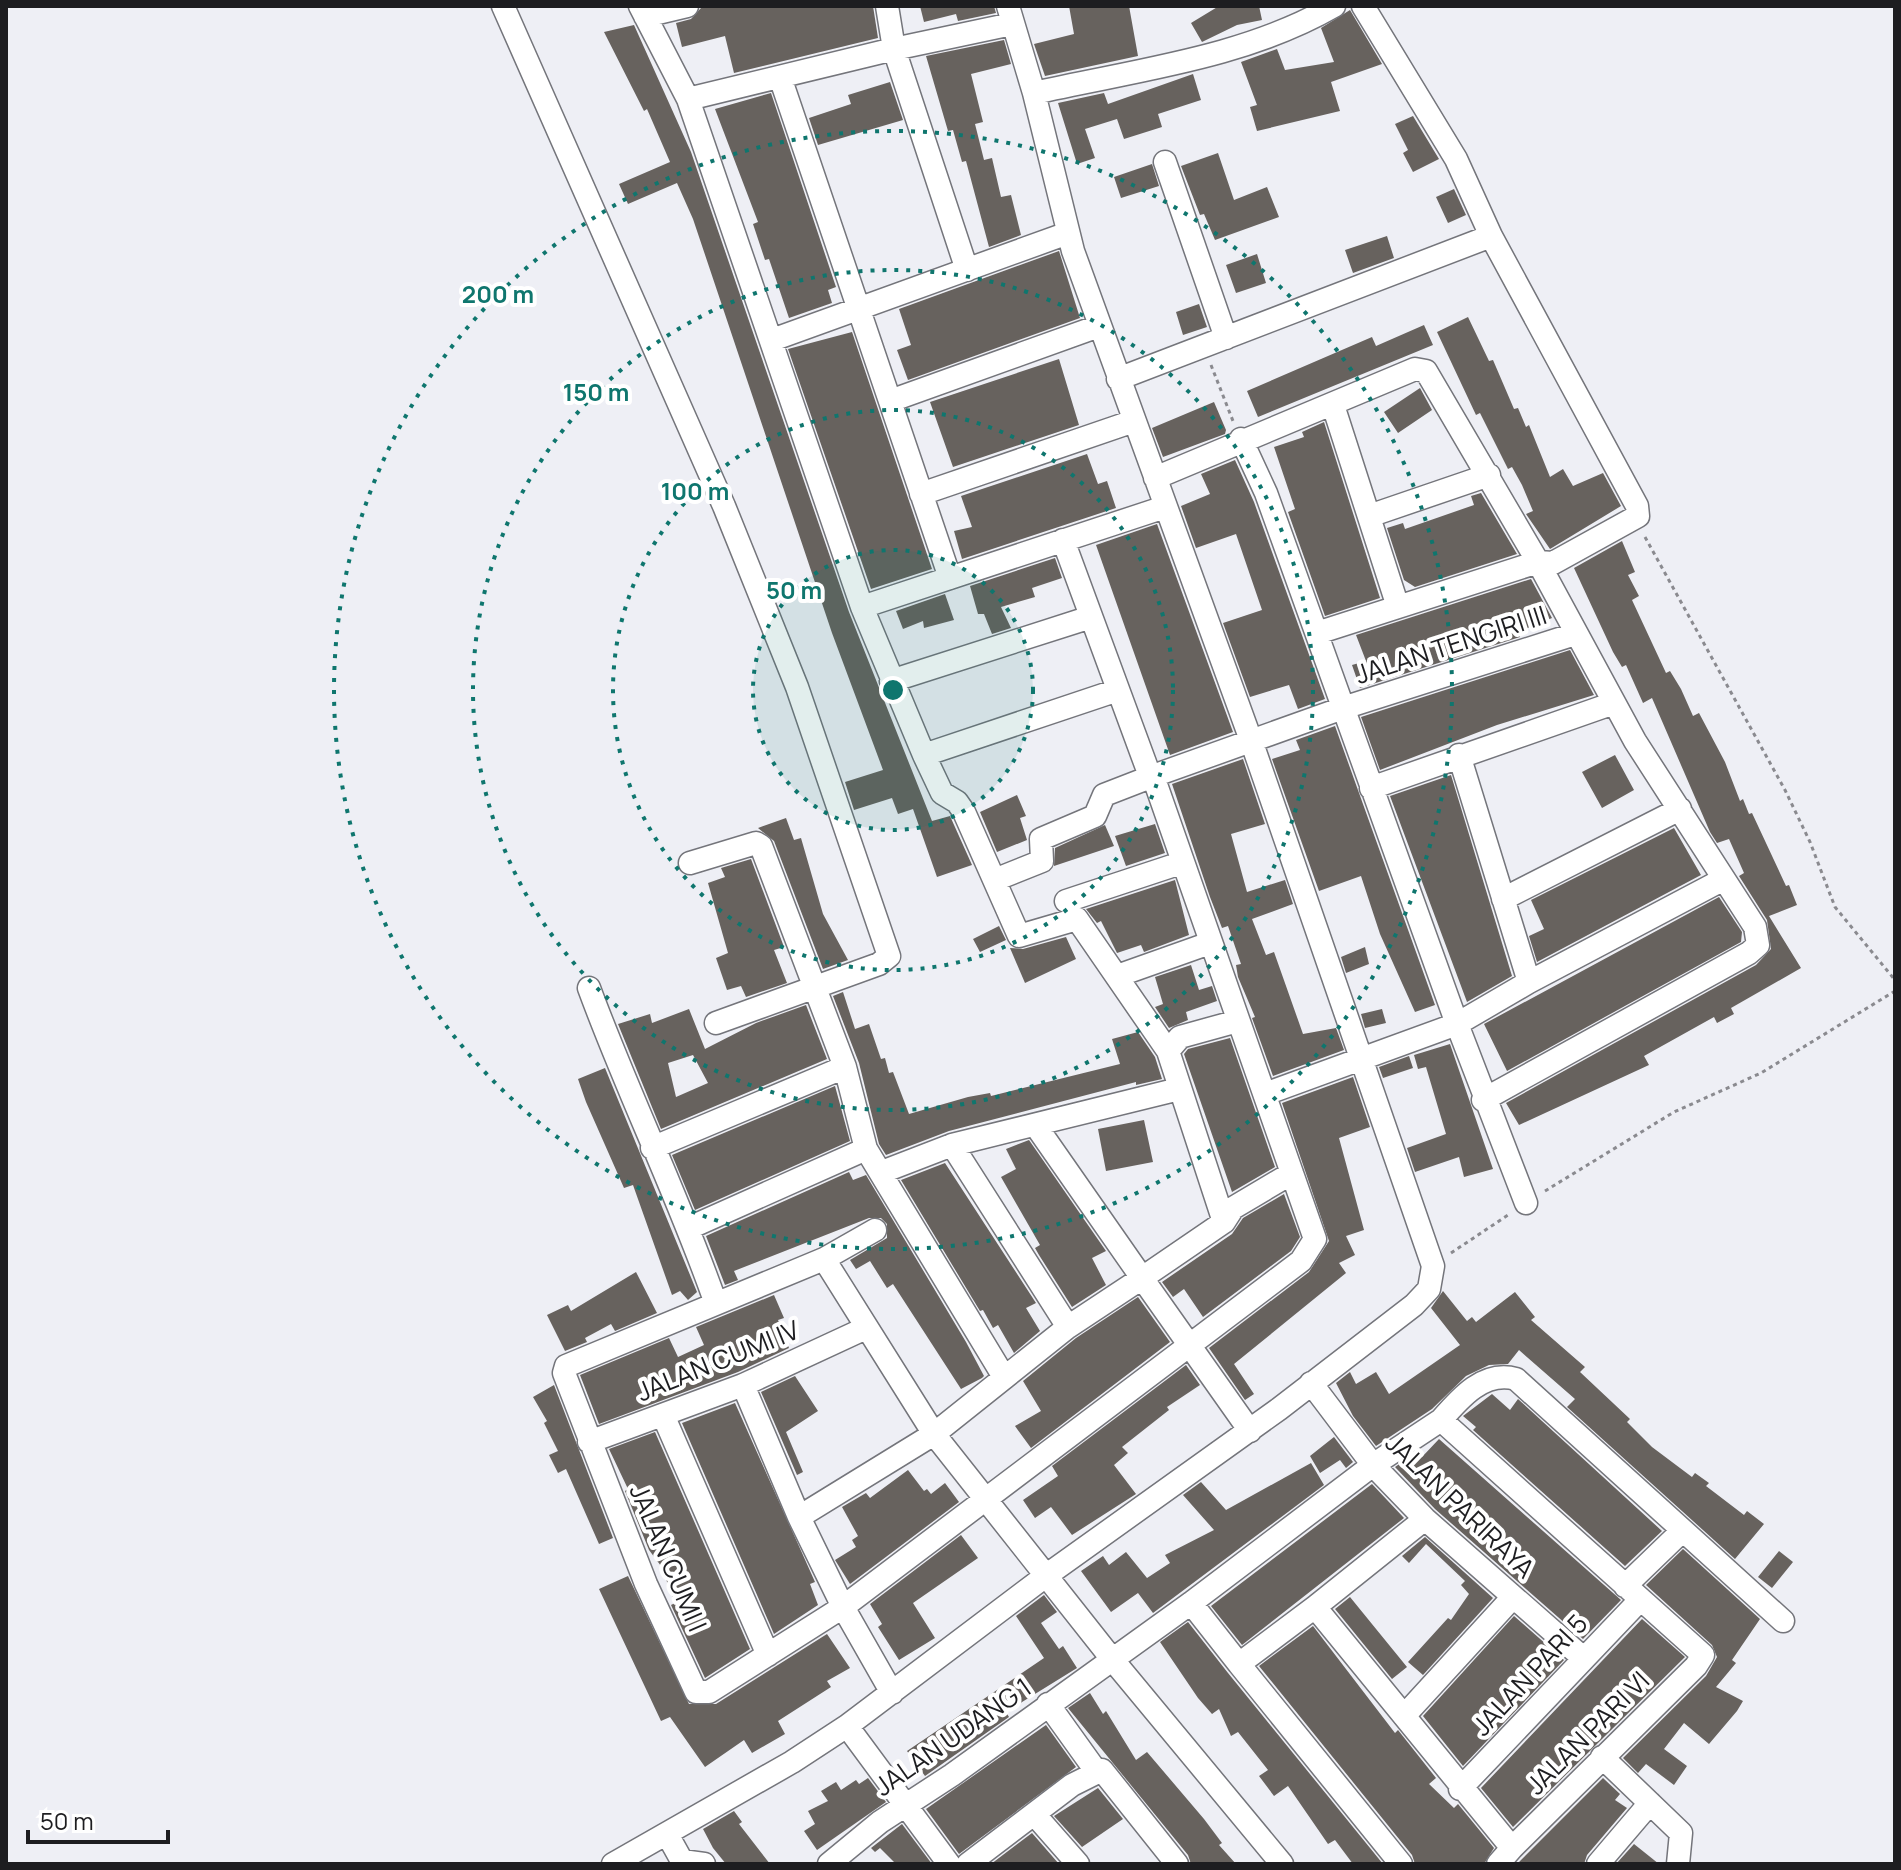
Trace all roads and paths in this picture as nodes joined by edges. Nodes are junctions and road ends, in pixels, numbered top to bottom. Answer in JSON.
{"nodes":[{"id":1,"x":503,"y":6,"type":"edge"},
{"id":2,"x":687,"y":6,"type":"edge"},
{"id":3,"x":887,"y":6,"type":"edge"},
{"id":4,"x":1334,"y":6,"type":"edge"},
{"id":5,"x":1363,"y":6,"type":"edge"},
{"id":6,"x":643,"y":11,"type":"edge"},
{"id":7,"x":1010,"y":15,"type":"edge"},
{"id":8,"x":894,"y":49,"type":"junction"},
{"id":9,"x":780,"y":77,"type":"junction"},
{"id":10,"x":1034,"y":93,"type":"junction"},
{"id":11,"x":688,"y":99,"type":"junction"},
{"id":12,"x":1165,"y":162,"type":"dead end"},
{"id":13,"x":1068,"y":233,"type":"junction"},
{"id":14,"x":1491,"y":236,"type":"junction"},
{"id":15,"x":967,"y":270,"type":"junction"},
{"id":16,"x":859,"y":309,"type":"junction"},
{"id":17,"x":1099,"y":326,"type":"junction"},
{"id":18,"x":1226,"y":338,"type":"junction"},
{"id":19,"x":772,"y":340,"type":"junction"},
{"id":20,"x":1203,"y":347,"type":"junction"},
{"id":21,"x":1118,"y":379,"type":"junction"},
{"id":22,"x":890,"y":401,"type":"junction"},
{"id":23,"x":1333,"y":405,"type":"junction"},
{"id":24,"x":1134,"y":421,"type":"junction"},
{"id":25,"x":1241,"y":439,"type":"junction"},
{"id":26,"x":1489,"y":475,"type":"junction"},
{"id":27,"x":1155,"y":478,"type":"junction"},
{"id":28,"x":921,"y":494,"type":"junction"},
{"id":29,"x":1165,"y":507,"type":"junction"},
{"id":30,"x":1369,"y":516,"type":"junction"},
{"id":31,"x":1636,"y":519,"type":"junction"},
{"id":32,"x":1063,"y":540,"type":"junction"},
{"id":33,"x":1538,"y":562,"type":"junction"},
{"id":34,"x":950,"y":578,"type":"junction"},
{"id":35,"x":862,"y":607,"type":"junction"},
{"id":36,"x":1398,"y":607,"type":"junction"},
{"id":37,"x":1091,"y":617,"type":"junction"},
{"id":38,"x":1317,"y":633,"type":"junction"},
{"id":39,"x":1575,"y":634,"type":"junction"},
{"id":40,"x":891,"y":681,"type":"junction"},
{"id":41,"x":1118,"y":690,"type":"junction"},
{"id":42,"x":1614,"y":703,"type":"junction"},
{"id":43,"x":1343,"y":708,"type":"junction"},
{"id":44,"x":1252,"y":743,"type":"junction"},
{"id":45,"x":924,"y":755,"type":"junction"},
{"id":46,"x":1459,"y":755,"type":"junction"},
{"id":47,"x":1153,"y":776,"type":"junction"},
{"id":48,"x":1371,"y":788,"type":"junction"},
{"id":49,"x":1680,"y":809,"type":"junction"},
{"id":50,"x":690,"y":863,"type":"dead end"},
{"id":51,"x":1181,"y":863,"type":"junction"},
{"id":52,"x":997,"y":879,"type":"junction"},
{"id":53,"x":1724,"y":879,"type":"junction"},
{"id":54,"x":1503,"y":899,"type":"junction"},
{"id":55,"x":1065,"y":903,"type":"junction"},
{"id":56,"x":1210,"y":943,"type":"junction"},
{"id":57,"x":1117,"y":976,"type":"junction"},
{"id":58,"x":1895,"y":980,"type":"edge"},
{"id":59,"x":1529,"y":982,"type":"junction"},
{"id":60,"x":589,"y":988,"type":"dead end"},
{"id":61,"x":813,"y":989,"type":"junction"},
{"id":62,"x":1895,"y":991,"type":"edge"},
{"id":63,"x":1238,"y":1021,"type":"junction"},
{"id":64,"x":716,"y":1023,"type":"dead end"},
{"id":65,"x":1457,"y":1024,"type":"junction"},
{"id":66,"x":1168,"y":1051,"type":"junction"},
{"id":67,"x":1360,"y":1058,"type":"junction"},
{"id":68,"x":845,"y":1067,"type":"junction"},
{"id":69,"x":1179,"y":1089,"type":"junction"},
{"id":70,"x":1265,"y":1094,"type":"junction"},
{"id":71,"x":1483,"y":1100,"type":"junction"},
{"id":72,"x":1036,"y":1126,"type":"junction"},
{"id":73,"x":952,"y":1145,"type":"junction"},
{"id":74,"x":652,"y":1148,"type":"junction"},
{"id":75,"x":866,"y":1149,"type":"junction"},
{"id":76,"x":882,"y":1172,"type":"junction"},
{"id":77,"x":1292,"y":1173,"type":"junction"},
{"id":78,"x":1526,"y":1203,"type":"junction"},
{"id":79,"x":1224,"y":1222,"type":"junction"},
{"id":80,"x":689,"y":1228,"type":"junction"},
{"id":81,"x":875,"y":1230,"type":"dead end"},
{"id":82,"x":824,"y":1259,"type":"junction"},
{"id":83,"x":1433,"y":1266,"type":"junction"},
{"id":84,"x":1142,"y":1278,"type":"junction"},
{"id":85,"x":715,"y":1301,"type":"junction"},
{"id":86,"x":1068,"y":1327,"type":"junction"},
{"id":87,"x":866,"y":1328,"type":"junction"},
{"id":88,"x":1189,"y":1346,"type":"junction"},
{"id":89,"x":1004,"y":1377,"type":"junction"},
{"id":90,"x":1311,"y":1383,"type":"junction"},
{"id":91,"x":743,"y":1385,"type":"junction"},
{"id":92,"x":663,"y":1415,"type":"junction"},
{"id":93,"x":1441,"y":1420,"type":"junction"},
{"id":94,"x":1250,"y":1431,"type":"junction"},
{"id":95,"x":934,"y":1434,"type":"junction"},
{"id":96,"x":589,"y":1442,"type":"junction"},
{"id":97,"x":1373,"y":1465,"type":"junction"},
{"id":98,"x":986,"y":1498,"type":"junction"},
{"id":99,"x":799,"y":1517,"type":"junction"},
{"id":100,"x":1425,"y":1519,"type":"junction"},
{"id":101,"x":1681,"y":1532,"type":"junction"},
{"id":102,"x":1047,"y":1575,"type":"junction"},
{"id":103,"x":1632,"y":1593,"type":"junction"},
{"id":104,"x":1513,"y":1597,"type":"junction"},
{"id":105,"x":1191,"y":1603,"type":"junction"},
{"id":106,"x":843,"y":1607,"type":"junction"},
{"id":107,"x":1315,"y":1607,"type":"junction"},
{"id":108,"x":1783,"y":1621,"type":"dead end"},
{"id":109,"x":768,"y":1655,"type":"junction"},
{"id":110,"x":1582,"y":1657,"type":"junction"},
{"id":111,"x":1112,"y":1659,"type":"junction"},
{"id":112,"x":1239,"y":1664,"type":"junction"},
{"id":113,"x":892,"y":1693,"type":"junction"},
{"id":114,"x":1048,"y":1704,"type":"junction"},
{"id":115,"x":1404,"y":1716,"type":"junction"},
{"id":116,"x":847,"y":1726,"type":"junction"},
{"id":117,"x":1602,"y":1757,"type":"junction"},
{"id":118,"x":1096,"y":1771,"type":"junction"},
{"id":119,"x":1460,"y":1789,"type":"junction"},
{"id":120,"x":1650,"y":1803,"type":"junction"},
{"id":121,"x":905,"y":1805,"type":"junction"},
{"id":122,"x":1035,"y":1815,"type":"junction"},
{"id":123,"x":667,"y":1834,"type":"junction"},
{"id":124,"x":1505,"y":1856,"type":"edge"},
{"id":125,"x":613,"y":1864,"type":"edge"},
{"id":126,"x":704,"y":1864,"type":"edge"},
{"id":127,"x":829,"y":1864,"type":"edge"},
{"id":128,"x":949,"y":1864,"type":"edge"},
{"id":129,"x":968,"y":1864,"type":"edge"},
{"id":130,"x":1078,"y":1864,"type":"edge"},
{"id":131,"x":1177,"y":1864,"type":"edge"},
{"id":132,"x":1282,"y":1864,"type":"edge"},
{"id":133,"x":1401,"y":1864,"type":"edge"},
{"id":134,"x":1598,"y":1864,"type":"edge"},
{"id":135,"x":1678,"y":1864,"type":"edge"}],
"edges":[{"from":1,"to":61,"type":"street"},
{"from":2,"to":6,"type":"street"},
{"from":3,"to":8,"type":"street"},
{"from":4,"to":10,"type":"street"},
{"from":5,"to":14,"type":"street"},
{"from":6,"to":11,"type":"street"},
{"from":7,"to":8,"type":"street"},
{"from":7,"to":10,"type":"street"},
{"from":8,"to":9,"type":"street"},
{"from":8,"to":15,"type":"street"},
{"from":9,"to":11,"type":"street"},
{"from":9,"to":16,"type":"street"},
{"from":10,"to":13,"type":"street"},
{"from":11,"to":19,"type":"street"},
{"from":12,"to":18,"type":"street"},
{"from":13,"to":15,"type":"street"},
{"from":13,"to":17,"type":"street"},
{"from":14,"to":18,"type":"street"},
{"from":14,"to":31,"type":"street"},
{"from":15,"to":16,"type":"street"},
{"from":16,"to":19,"type":"street"},
{"from":16,"to":22,"type":"street"},
{"from":17,"to":21,"type":"street"},
{"from":17,"to":22,"type":"street"},
{"from":18,"to":20,"type":"street"},
{"from":19,"to":35,"type":"street"},
{"from":20,"to":21,"type":"street"},
{"from":20,"to":25,"type":"path"},
{"from":21,"to":24,"type":"street"},
{"from":22,"to":28,"type":"street"},
{"from":23,"to":25,"type":"street"},
{"from":23,"to":26,"type":"street"},
{"from":23,"to":30,"type":"street"},
{"from":24,"to":27,"type":"street"},
{"from":24,"to":28,"type":"street"},
{"from":25,"to":27,"type":"street"},
{"from":25,"to":38,"type":"street"},
{"from":26,"to":30,"type":"street"},
{"from":26,"to":33,"type":"street"},
{"from":27,"to":29,"type":"street"},
{"from":28,"to":34,"type":"street"},
{"from":29,"to":32,"type":"street"},
{"from":29,"to":44,"type":"street"},
{"from":30,"to":36,"type":"street"},
{"from":31,"to":33,"type":"street"},
{"from":31,"to":58,"type":"path"},
{"from":32,"to":34,"type":"street"},
{"from":32,"to":37,"type":"street"},
{"from":33,"to":36,"type":"street"},
{"from":33,"to":39,"type":"street"},
{"from":34,"to":35,"type":"street"},
{"from":35,"to":40,"type":"street"},
{"from":36,"to":38,"type":"street"},
{"from":37,"to":40,"type":"street"},
{"from":37,"to":41,"type":"street"},
{"from":38,"to":43,"type":"street"},
{"from":39,"to":42,"type":"street"},
{"from":39,"to":43,"type":"street","name":"JALAN TENGIRI III"},
{"from":40,"to":45,"type":"street"},
{"from":41,"to":45,"type":"street"},
{"from":41,"to":47,"type":"street"},
{"from":42,"to":46,"type":"street"},
{"from":42,"to":49,"type":"street"},
{"from":43,"to":44,"type":"street","name":"JALAN TENGIRI III"},
{"from":43,"to":48,"type":"street"},
{"from":44,"to":47,"type":"street","name":"JALAN TENGIRI III"},
{"from":44,"to":67,"type":"street"},
{"from":45,"to":52,"type":"street"},
{"from":46,"to":48,"type":"street"},
{"from":46,"to":54,"type":"street"},
{"from":47,"to":51,"type":"street"},
{"from":47,"to":52,"type":"street","name":"JALAN TENGIRI III"},
{"from":48,"to":65,"type":"street"},
{"from":49,"to":53,"type":"street"},
{"from":49,"to":54,"type":"street"},
{"from":50,"to":61,"type":"street"},
{"from":51,"to":55,"type":"street"},
{"from":51,"to":56,"type":"street"},
{"from":52,"to":55,"type":"street"},
{"from":53,"to":59,"type":"street"},
{"from":53,"to":71,"type":"street"},
{"from":54,"to":59,"type":"street"},
{"from":55,"to":57,"type":"street"},
{"from":56,"to":57,"type":"street"},
{"from":56,"to":63,"type":"street"},
{"from":57,"to":66,"type":"street"},
{"from":59,"to":65,"type":"street"},
{"from":60,"to":74,"type":"street"},
{"from":61,"to":64,"type":"street"},
{"from":61,"to":68,"type":"street"},
{"from":62,"to":78,"type":"path"},
{"from":63,"to":66,"type":"street"},
{"from":63,"to":70,"type":"street"},
{"from":65,"to":67,"type":"street"},
{"from":65,"to":71,"type":"street"},
{"from":66,"to":69,"type":"street"},
{"from":67,"to":70,"type":"street"},
{"from":67,"to":83,"type":"street"},
{"from":68,"to":74,"type":"street"},
{"from":68,"to":75,"type":"street"},
{"from":69,"to":72,"type":"street"},
{"from":69,"to":79,"type":"street"},
{"from":70,"to":77,"type":"street"},
{"from":71,"to":78,"type":"street"},
{"from":72,"to":73,"type":"street"},
{"from":72,"to":84,"type":"street"},
{"from":73,"to":76,"type":"street"},
{"from":73,"to":86,"type":"street"},
{"from":74,"to":80,"type":"street"},
{"from":75,"to":76,"type":"street"},
{"from":75,"to":80,"type":"street"},
{"from":76,"to":89,"type":"street"},
{"from":77,"to":79,"type":"street"},
{"from":77,"to":88,"type":"street"},
{"from":78,"to":83,"type":"path"},
{"from":79,"to":84,"type":"street"},
{"from":80,"to":85,"type":"street"},
{"from":81,"to":82,"type":"street"},
{"from":82,"to":85,"type":"street"},
{"from":82,"to":87,"type":"street"},
{"from":83,"to":90,"type":"street"},
{"from":84,"to":86,"type":"street"},
{"from":84,"to":88,"type":"street"},
{"from":85,"to":96,"type":"street","name":"JALAN CUMI I"},
{"from":86,"to":89,"type":"street"},
{"from":87,"to":91,"type":"street","name":"JALAN CUMI IV"},
{"from":87,"to":95,"type":"street"},
{"from":88,"to":94,"type":"street"},
{"from":88,"to":98,"type":"street"},
{"from":89,"to":95,"type":"street"},
{"from":90,"to":94,"type":"street"},
{"from":90,"to":97,"type":"street","name":"JALAN PARIRAYA"},
{"from":91,"to":92,"type":"street","name":"JALAN CUMI IV"},
{"from":91,"to":99,"type":"street"},
{"from":92,"to":96,"type":"street","name":"JALAN CUMI IV"},
{"from":92,"to":109,"type":"street"},
{"from":93,"to":97,"type":"street","name":"JALAN UDANG 1"},
{"from":93,"to":101,"type":"street","name":"JALAN UDANG 1"},
{"from":93,"to":103,"type":"street"},
{"from":94,"to":102,"type":"street"},
{"from":95,"to":98,"type":"street"},
{"from":95,"to":99,"type":"street"},
{"from":96,"to":109,"type":"street","name":"JALAN CUMI I"},
{"from":97,"to":100,"type":"street","name":"JALAN PARIRAYA"},
{"from":97,"to":105,"type":"street","name":"JALAN UDANG 1"},
{"from":98,"to":102,"type":"street"},
{"from":98,"to":106,"type":"street"},
{"from":99,"to":106,"type":"street"},
{"from":100,"to":104,"type":"street","name":"JALAN PARIRAYA"},
{"from":100,"to":107,"type":"street"},
{"from":101,"to":103,"type":"street","name":"JALAN PARI 5"},
{"from":101,"to":108,"type":"street","name":"JALAN UDANG 1"},
{"from":102,"to":111,"type":"street"},
{"from":102,"to":113,"type":"street"},
{"from":103,"to":110,"type":"street","name":"JALAN PARI 5"},
{"from":103,"to":117,"type":"street","name":"JALAN PARI VI"},
{"from":104,"to":110,"type":"street","name":"JALAN PARIRAYA"},
{"from":104,"to":115,"type":"street"},
{"from":105,"to":111,"type":"street","name":"JALAN UDANG 1"},
{"from":105,"to":112,"type":"street"},
{"from":106,"to":109,"type":"street"},
{"from":106,"to":113,"type":"street"},
{"from":107,"to":112,"type":"street"},
{"from":107,"to":115,"type":"street"},
{"from":110,"to":119,"type":"street","name":"JALAN PARI 5"},
{"from":111,"to":114,"type":"street","name":"JALAN UDANG 1"},
{"from":111,"to":132,"type":"street"},
{"from":112,"to":133,"type":"street"},
{"from":113,"to":116,"type":"street"},
{"from":114,"to":118,"type":"street"},
{"from":114,"to":121,"type":"street","name":"JALAN UDANG 1"},
{"from":115,"to":119,"type":"street"},
{"from":116,"to":121,"type":"street"},
{"from":116,"to":123,"type":"street"},
{"from":117,"to":120,"type":"street"},
{"from":117,"to":124,"type":"street","name":"JALAN PARI VI"},
{"from":118,"to":122,"type":"street"},
{"from":118,"to":131,"type":"street"},
{"from":119,"to":124,"type":"street"},
{"from":120,"to":134,"type":"street"},
{"from":120,"to":135,"type":"street"},
{"from":121,"to":127,"type":"street","name":"JALAN UDANG 1"},
{"from":121,"to":128,"type":"street"},
{"from":122,"to":129,"type":"street"},
{"from":122,"to":130,"type":"street"},
{"from":123,"to":125,"type":"street"},
{"from":123,"to":126,"type":"street"}]}
